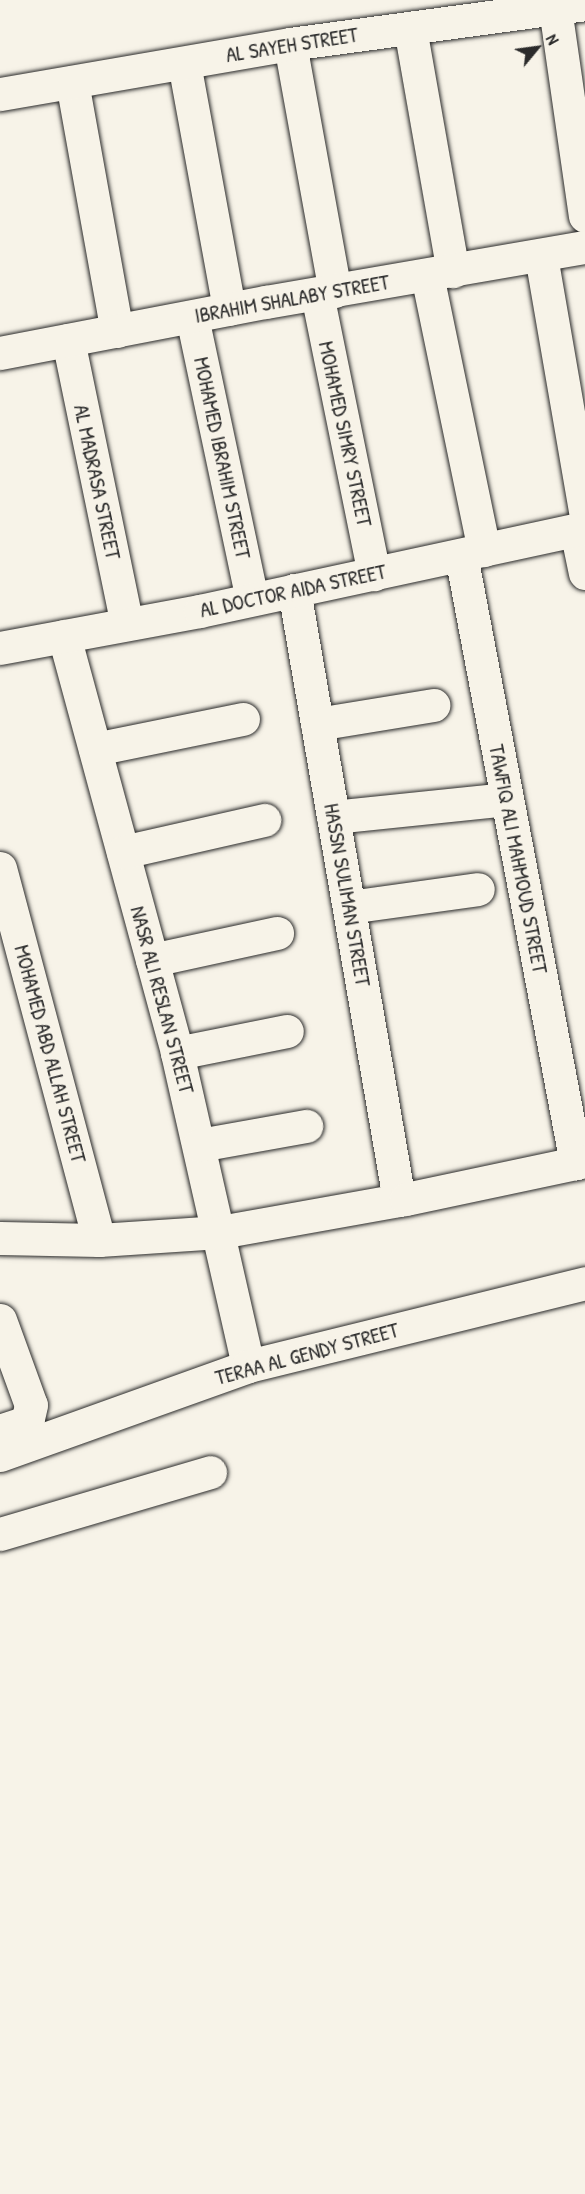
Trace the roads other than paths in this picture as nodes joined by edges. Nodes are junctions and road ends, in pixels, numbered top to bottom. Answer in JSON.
{"nodes":[{"id":1,"x":570,"y":6,"type":"edge"},
{"id":2,"x":410,"y":28,"type":"junction"},
{"id":3,"x":290,"y":45,"type":"junction"},
{"id":4,"x":184,"y":63,"type":"junction"},
{"id":5,"x":72,"y":82,"type":"junction"},
{"id":6,"x":0,"y":94,"type":"edge"},
{"id":7,"x":585,"y":216,"type":"edge"},
{"id":8,"x":585,"y":247,"type":"edge"},
{"id":9,"x":541,"y":256,"type":"junction"},
{"id":10,"x":440,"y":273,"type":"junction"},
{"id":11,"x":326,"y":292,"type":"junction"},
{"id":12,"x":229,"y":309,"type":"junction"},
{"id":13,"x":192,"y":316,"type":"junction"},
{"id":14,"x":117,"y":331,"type":"junction"},
{"id":15,"x":68,"y":340,"type":"junction"},
{"id":16,"x":1,"y":348,"type":"edge"},
{"id":17,"x":574,"y":382,"type":"edge"},
{"id":18,"x":582,"y":523,"type":"edge"},
{"id":19,"x":472,"y":552,"type":"junction"},
{"id":20,"x":585,"y":573,"type":"edge"},
{"id":21,"x":374,"y":574,"type":"junction"},
{"id":22,"x":294,"y":590,"type":"junction"},
{"id":23,"x":252,"y":599,"type":"junction"},
{"id":24,"x":127,"y":624,"type":"junction"},
{"id":25,"x":64,"y":636,"type":"junction"},
{"id":26,"x":2,"y":640,"type":"edge"},
{"id":27,"x":433,"y":705,"type":"dead end"},
{"id":28,"x":243,"y":719,"type":"dead end"},
{"id":29,"x":318,"y":724,"type":"junction"},
{"id":30,"x":95,"y":748,"type":"junction"},
{"id":31,"x":507,"y":799,"type":"junction"},
{"id":32,"x":333,"y":817,"type":"junction"},
{"id":33,"x":264,"y":820,"type":"dead end"},
{"id":34,"x":123,"y":852,"type":"junction"},
{"id":35,"x":0,"y":868,"type":"edge"},
{"id":36,"x":478,"y":889,"type":"dead end"},
{"id":37,"x":349,"y":907,"type":"junction"},
{"id":38,"x":277,"y":933,"type":"dead end"},
{"id":39,"x":152,"y":960,"type":"junction"},
{"id":40,"x":287,"y":1031,"type":"dead end"},
{"id":41,"x":177,"y":1053,"type":"junction"},
{"id":42,"x":306,"y":1126,"type":"dead end"},
{"id":43,"x":199,"y":1145,"type":"junction"},
{"id":44,"x":580,"y":1162,"type":"edge"},
{"id":45,"x":399,"y":1200,"type":"junction"},
{"id":46,"x":220,"y":1232,"type":"junction"},
{"id":47,"x":0,"y":1238,"type":"edge"},
{"id":48,"x":99,"y":1240,"type":"junction"},
{"id":49,"x":585,"y":1283,"type":"edge"},
{"id":50,"x":0,"y":1320,"type":"edge"},
{"id":51,"x":248,"y":1366,"type":"junction"},
{"id":52,"x":25,"y":1429,"type":"edge"},
{"id":53,"x":0,"y":1455,"type":"edge"},
{"id":54,"x":210,"y":1472,"type":"dead end"},
{"id":55,"x":0,"y":1534,"type":"edge"}],
"edges":[{"from":1,"to":2,"type":"street","name":"AL SAYEH STREET"},
{"from":1,"to":7,"type":"street"},
{"from":2,"to":3,"type":"street","name":"AL SAYEH STREET"},
{"from":2,"to":10,"type":"street","name":"TAWFIQ ALI MAHMOUD STREET"},
{"from":3,"to":4,"type":"street","name":"AL SAYEH STREET"},
{"from":3,"to":11,"type":"street","name":"MOHAMED SIMRY STREET"},
{"from":4,"to":5,"type":"street","name":"AL SAYEH STREET"},
{"from":4,"to":12,"type":"street"},
{"from":5,"to":6,"type":"street","name":"AL SAYEH STREET"},
{"from":5,"to":14,"type":"street"},
{"from":8,"to":9,"type":"street","name":"IBRAHIM SHALABY STREET"},
{"from":9,"to":10,"type":"street","name":"IBRAHIM SHALABY STREET"},
{"from":9,"to":17,"type":"street"},
{"from":10,"to":11,"type":"street","name":"IBRAHIM SHALABY STREET"},
{"from":10,"to":19,"type":"street","name":"TAWFIQ ALI MAHMOUD STREET"},
{"from":11,"to":12,"type":"street","name":"IBRAHIM SHALABY STREET"},
{"from":11,"to":21,"type":"street","name":"MOHAMED SIMRY STREET"},
{"from":12,"to":13,"type":"street","name":"IBRAHIM SHALABY STREET"},
{"from":13,"to":14,"type":"street","name":"IBRAHIM SHALABY STREET"},
{"from":13,"to":23,"type":"street","name":"MOHAMED IBRAHIM STREET"},
{"from":14,"to":15,"type":"street","name":"IBRAHIM SHALABY STREET"},
{"from":15,"to":16,"type":"street","name":"IBRAHIM SHALABY STREET"},
{"from":15,"to":24,"type":"street","name":"AL MADRASA STREET"},
{"from":17,"to":18,"type":"street"},
{"from":18,"to":19,"type":"street","name":"AL DOCTOR AIDA STREET"},
{"from":18,"to":20,"type":"street"},
{"from":19,"to":21,"type":"street","name":"AL DOCTOR AIDA STREET"},
{"from":19,"to":31,"type":"street","name":"TAWFIQ ALI MAHMOUD STREET"},
{"from":21,"to":22,"type":"street","name":"AL DOCTOR AIDA STREET"},
{"from":22,"to":23,"type":"street","name":"AL DOCTOR AIDA STREET"},
{"from":22,"to":29,"type":"street","name":"HASSN SULIMAN STREET"},
{"from":23,"to":24,"type":"street","name":"AL DOCTOR AIDA STREET"},
{"from":24,"to":25,"type":"street","name":"AL DOCTOR AIDA STREET"},
{"from":25,"to":26,"type":"street","name":"AL DOCTOR AIDA STREET"},
{"from":25,"to":30,"type":"street","name":"NASR ALI RESLAN STREET"},
{"from":27,"to":29,"type":"street"},
{"from":28,"to":30,"type":"street"},
{"from":29,"to":32,"type":"street","name":"HASSN SULIMAN STREET"},
{"from":30,"to":34,"type":"street","name":"NASR ALI RESLAN STREET"},
{"from":31,"to":32,"type":"street"},
{"from":31,"to":44,"type":"street","name":"TAWFIQ ALI MAHMOUD STREET"},
{"from":32,"to":37,"type":"street","name":"HASSN SULIMAN STREET"},
{"from":33,"to":34,"type":"street"},
{"from":34,"to":39,"type":"street","name":"NASR ALI RESLAN STREET"},
{"from":35,"to":48,"type":"street","name":"MOHAMED ABD ALLAH STREET"},
{"from":36,"to":37,"type":"street"},
{"from":37,"to":45,"type":"street","name":"HASSN SULIMAN STREET"},
{"from":38,"to":39,"type":"street"},
{"from":39,"to":41,"type":"street","name":"NASR ALI RESLAN STREET"},
{"from":40,"to":41,"type":"street"},
{"from":41,"to":43,"type":"street","name":"NASR ALI RESLAN STREET"},
{"from":42,"to":43,"type":"street"},
{"from":43,"to":46,"type":"street","name":"NASR ALI RESLAN STREET"},
{"from":44,"to":45,"type":"street"},
{"from":45,"to":46,"type":"street"},
{"from":46,"to":48,"type":"street"},
{"from":46,"to":51,"type":"street","name":"NASR ALI RESLAN STREET"},
{"from":47,"to":48,"type":"street"},
{"from":49,"to":51,"type":"street","name":"TERAA AL GENDY STREET"},
{"from":50,"to":52,"type":"street"},
{"from":51,"to":52,"type":"street","name":"TERAA AL GENDY STREET"},
{"from":52,"to":53,"type":"street","name":"TERAA AL GENDY STREET"},
{"from":54,"to":55,"type":"street"}]}
